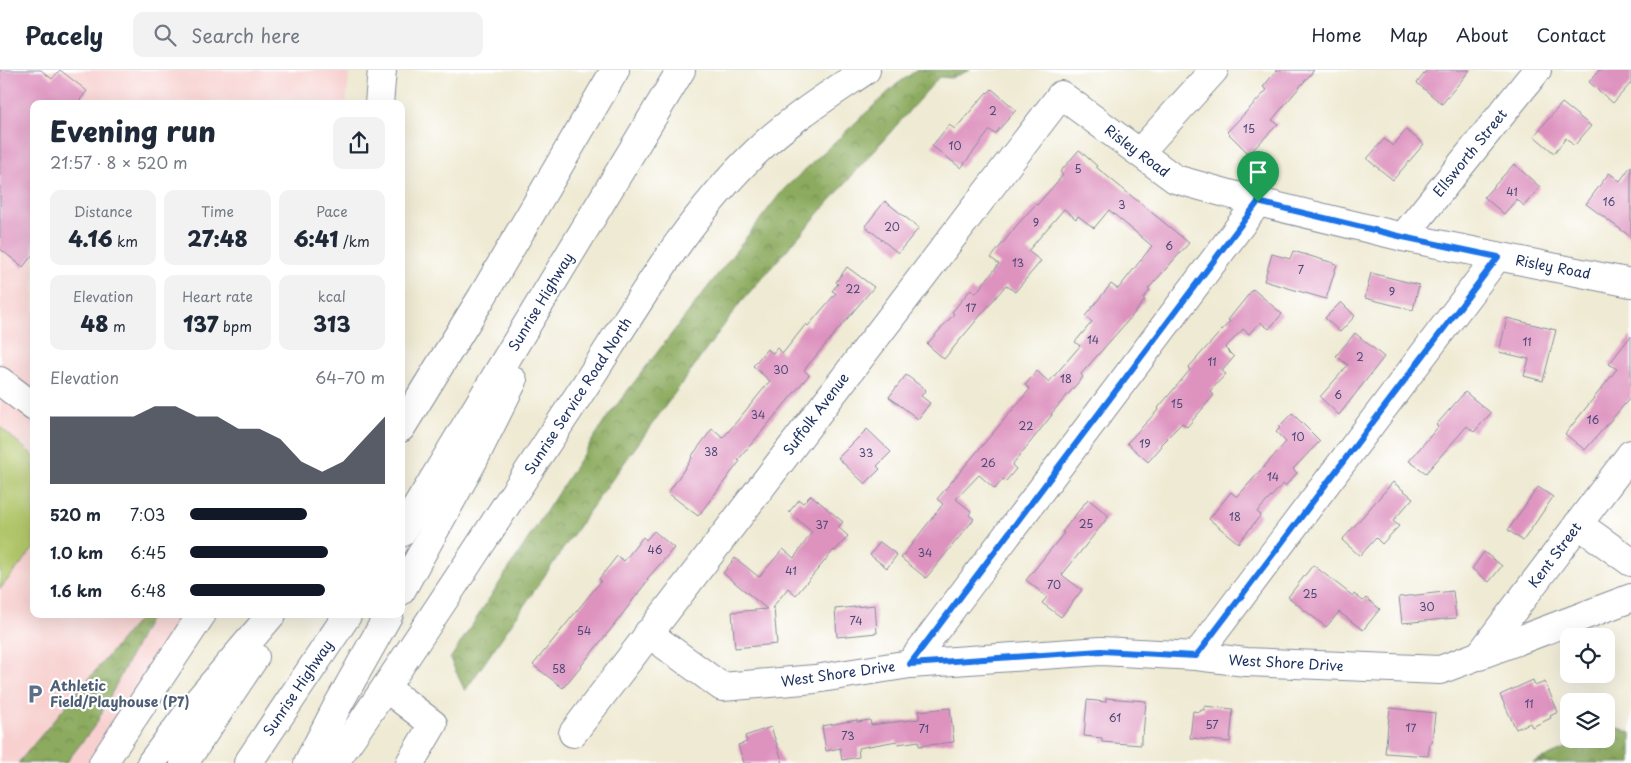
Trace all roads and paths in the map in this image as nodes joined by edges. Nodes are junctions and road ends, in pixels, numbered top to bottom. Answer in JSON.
{"nodes":[{"id":1,"x":382,"y":70,"type":"edge"},
{"id":2,"x":615,"y":70,"type":"edge"},
{"id":3,"x":681,"y":70,"type":"edge"},
{"id":4,"x":866,"y":70,"type":"edge"},
{"id":5,"x":1214,"y":70,"type":"edge"},
{"id":6,"x":1537,"y":70,"type":"edge"},
{"id":7,"x":1061,"y":95,"type":"joint"},
{"id":8,"x":379,"y":100,"type":"edge"},
{"id":9,"x":1140,"y":152,"type":"junction"},
{"id":10,"x":613,"y":184,"type":"junction"},
{"id":11,"x":1258,"y":202,"type":"junction"},
{"id":12,"x":1403,"y":237,"type":"junction"},
{"id":13,"x":1498,"y":257,"type":"junction"},
{"id":14,"x":1631,"y":283,"type":"edge"},
{"id":15,"x":0,"y":381,"type":"edge"},
{"id":16,"x":30,"y":404,"type":"edge"},
{"id":17,"x":405,"y":422,"type":"edge"},
{"id":18,"x":1631,"y":454,"type":"edge"},
{"id":19,"x":1578,"y":524,"type":"junction"},
{"id":20,"x":405,"y":526,"type":"edge"},
{"id":21,"x":1631,"y":562,"type":"edge"},
{"id":22,"x":405,"y":584,"type":"edge"},
{"id":23,"x":1631,"y":598,"type":"edge"},
{"id":24,"x":199,"y":618,"type":"edge"},
{"id":25,"x":269,"y":618,"type":"edge"},
{"id":26,"x":280,"y":618,"type":"edge"},
{"id":27,"x":345,"y":618,"type":"edge"},
{"id":28,"x":387,"y":618,"type":"edge"},
{"id":29,"x":648,"y":633,"type":"junction"},
{"id":30,"x":1196,"y":656,"type":"junction"},
{"id":31,"x":1479,"y":656,"type":"junction"},
{"id":32,"x":910,"y":664,"type":"junction"},
{"id":33,"x":386,"y":688,"type":"junction"},
{"id":34,"x":573,"y":733,"type":"dead end"},
{"id":35,"x":103,"y":763,"type":"edge"},
{"id":36,"x":151,"y":763,"type":"edge"},
{"id":37,"x":184,"y":763,"type":"edge"},
{"id":38,"x":248,"y":763,"type":"edge"},
{"id":39,"x":308,"y":763,"type":"edge"},
{"id":40,"x":334,"y":763,"type":"edge"},
{"id":41,"x":410,"y":763,"type":"edge"}],
"edges":[{"from":1,"to":8,"type":"main road"},
{"from":2,"to":17,"type":"main road"},
{"from":3,"to":10,"type":"main road","name":"Sunrise Highway"},
{"from":4,"to":33,"type":"main road","name":"Sunrise Service Road North"},
{"from":5,"to":9,"type":"main road"},
{"from":6,"to":12,"type":"main road","name":"Ellsworth Street"},
{"from":7,"to":9,"type":"main road","name":"Risley Road"},
{"from":7,"to":29,"type":"main road","name":"Suffolk Avenue"},
{"from":9,"to":11,"type":"main road","name":"Risley Road"},
{"from":10,"to":20,"type":"main road","name":"Sunrise Highway"},
{"from":10,"to":22,"type":"main road"},
{"from":11,"to":12,"type":"main road","name":"Risley Road"},
{"from":11,"to":32,"type":"main road"},
{"from":12,"to":13,"type":"main road","name":"Risley Road"},
{"from":13,"to":14,"type":"main road","name":"Risley Road"},
{"from":13,"to":30,"type":"main road"},
{"from":15,"to":16,"type":"main road"},
{"from":18,"to":19,"type":"main road","name":"Kent Street"},
{"from":19,"to":21,"type":"main road"},
{"from":19,"to":31,"type":"main road","name":"Kent Street"},
{"from":23,"to":31,"type":"main road","name":"West Shore Drive"},
{"from":24,"to":35,"type":"main road"},
{"from":25,"to":36,"type":"main road"},
{"from":26,"to":37,"type":"main road"},
{"from":27,"to":38,"type":"main road","name":"Sunrise Highway"},
{"from":28,"to":39,"type":"main road"},
{"from":29,"to":32,"type":"main road","name":"West Shore Drive"},
{"from":29,"to":34,"type":"main road","name":"Suffolk Avenue"},
{"from":30,"to":31,"type":"main road","name":"West Shore Drive"},
{"from":30,"to":32,"type":"main road","name":"West Shore Drive"},
{"from":33,"to":40,"type":"main road","name":"Sunrise Service Road North"},
{"from":33,"to":41,"type":"main road"}]}
